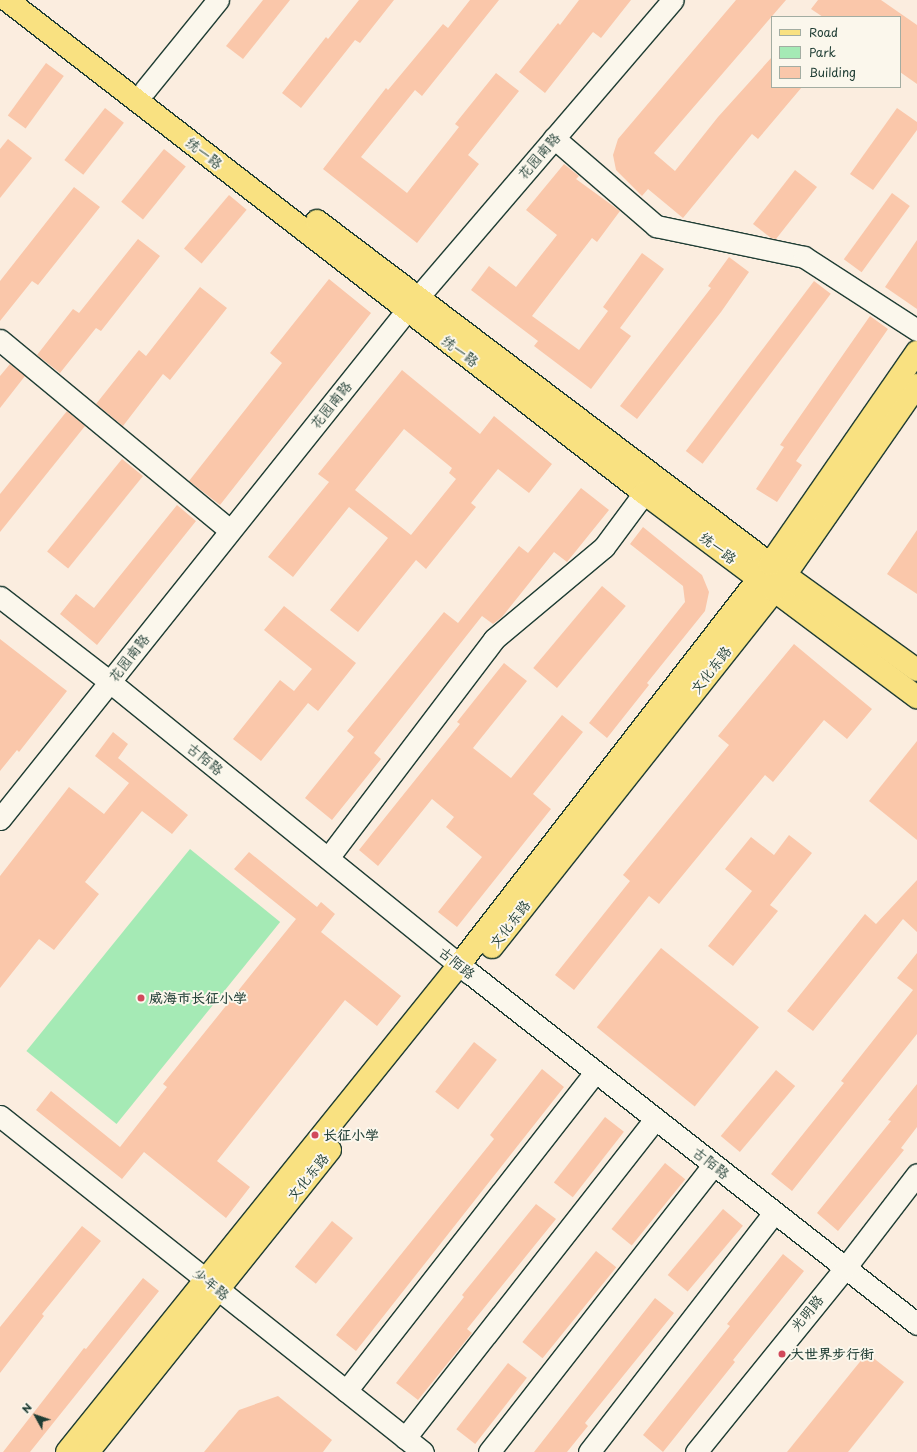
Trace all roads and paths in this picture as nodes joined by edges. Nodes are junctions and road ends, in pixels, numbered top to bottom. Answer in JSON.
{"nodes":[{"id":1,"x":7,"y":0,"type":"edge"},
{"id":2,"x":29,"y":0,"type":"edge"},
{"id":3,"x":218,"y":0,"type":"edge"},
{"id":4,"x":673,"y":0,"type":"edge"},
{"id":5,"x":144,"y":90,"type":"junction"},
{"id":6,"x":554,"y":138,"type":"junction"},
{"id":7,"x":412,"y":304,"type":"junction"},
{"id":8,"x":917,"y":330,"type":"edge"},
{"id":9,"x":0,"y":340,"type":"edge"},
{"id":10,"x":917,"y":352,"type":"edge"},
{"id":11,"x":917,"y":385,"type":"edge"},
{"id":12,"x":644,"y":493,"type":"junction"},
{"id":13,"x":230,"y":530,"type":"junction"},
{"id":14,"x":772,"y":577,"type":"junction"},
{"id":15,"x":0,"y":597,"type":"edge"},
{"id":16,"x":917,"y":670,"type":"edge"},
{"id":17,"x":110,"y":682,"type":"junction"},
{"id":18,"x":917,"y":697,"type":"edge"},
{"id":19,"x":0,"y":819,"type":"edge"},
{"id":20,"x":328,"y":858,"type":"junction"},
{"id":21,"x":465,"y":970,"type":"junction"},
{"id":22,"x":595,"y":1072,"type":"junction"},
{"id":23,"x":0,"y":1116,"type":"edge"},
{"id":24,"x":655,"y":1119,"type":"junction"},
{"id":25,"x":713,"y":1165,"type":"junction"},
{"id":26,"x":917,"y":1174,"type":"edge"},
{"id":27,"x":774,"y":1213,"type":"junction"},
{"id":28,"x":845,"y":1268,"type":"junction"},
{"id":29,"x":211,"y":1284,"type":"junction"},
{"id":30,"x":917,"y":1324,"type":"edge"},
{"id":31,"x":346,"y":1391,"type":"junction"},
{"id":32,"x":405,"y":1438,"type":"junction"},
{"id":33,"x":68,"y":1452,"type":"edge"},
{"id":34,"x":88,"y":1452,"type":"edge"},
{"id":35,"x":423,"y":1452,"type":"edge"},
{"id":36,"x":489,"y":1452,"type":"edge"},
{"id":37,"x":589,"y":1452,"type":"edge"},
{"id":38,"x":696,"y":1452,"type":"edge"}],
"edges":[{"from":1,"to":7,"type":"main road","name":"统一路"},
{"from":2,"to":5,"type":"main road","name":"统一路"},
{"from":3,"to":5,"type":"street"},
{"from":4,"to":6,"type":"street","name":"花园南路"},
{"from":5,"to":7,"type":"main road","name":"统一路"},
{"from":6,"to":7,"type":"street","name":"花园南路"},
{"from":6,"to":8,"type":"street"},
{"from":7,"to":12,"type":"main road","name":"统一路"},
{"from":7,"to":13,"type":"street","name":"花园南路"},
{"from":7,"to":14,"type":"main road","name":"统一路"},
{"from":9,"to":13,"type":"street"},
{"from":10,"to":14,"type":"main road"},
{"from":11,"to":14,"type":"main road","name":"文化东路"},
{"from":12,"to":14,"type":"main road","name":"统一路"},
{"from":12,"to":20,"type":"street"},
{"from":13,"to":17,"type":"street","name":"花园南路"},
{"from":14,"to":16,"type":"main road","name":"统一路"},
{"from":14,"to":18,"type":"main road","name":"统一路"},
{"from":14,"to":21,"type":"main road","name":"文化东路"},
{"from":15,"to":17,"type":"street","name":"古陌路"},
{"from":17,"to":19,"type":"street","name":"花园南路"},
{"from":17,"to":20,"type":"street","name":"古陌路"},
{"from":20,"to":21,"type":"street","name":"古陌路"},
{"from":21,"to":22,"type":"street","name":"古陌路"},
{"from":21,"to":29,"type":"main road","name":"文化东路"},
{"from":22,"to":24,"type":"street","name":"古陌路"},
{"from":22,"to":31,"type":"street"},
{"from":23,"to":29,"type":"street","name":"少年路"},
{"from":24,"to":25,"type":"street","name":"古陌路"},
{"from":24,"to":32,"type":"street"},
{"from":25,"to":27,"type":"street","name":"古陌路"},
{"from":25,"to":36,"type":"street"},
{"from":26,"to":28,"type":"street","name":"光明路"},
{"from":27,"to":28,"type":"street","name":"古陌路"},
{"from":27,"to":37,"type":"street"},
{"from":28,"to":30,"type":"street","name":"古陌路"},
{"from":28,"to":38,"type":"street","name":"光明路"},
{"from":29,"to":31,"type":"street","name":"少年路"},
{"from":29,"to":33,"type":"main road"},
{"from":29,"to":34,"type":"main road","name":"文化东路"},
{"from":31,"to":32,"type":"street","name":"少年路"},
{"from":32,"to":35,"type":"street","name":"少年路"}]}
